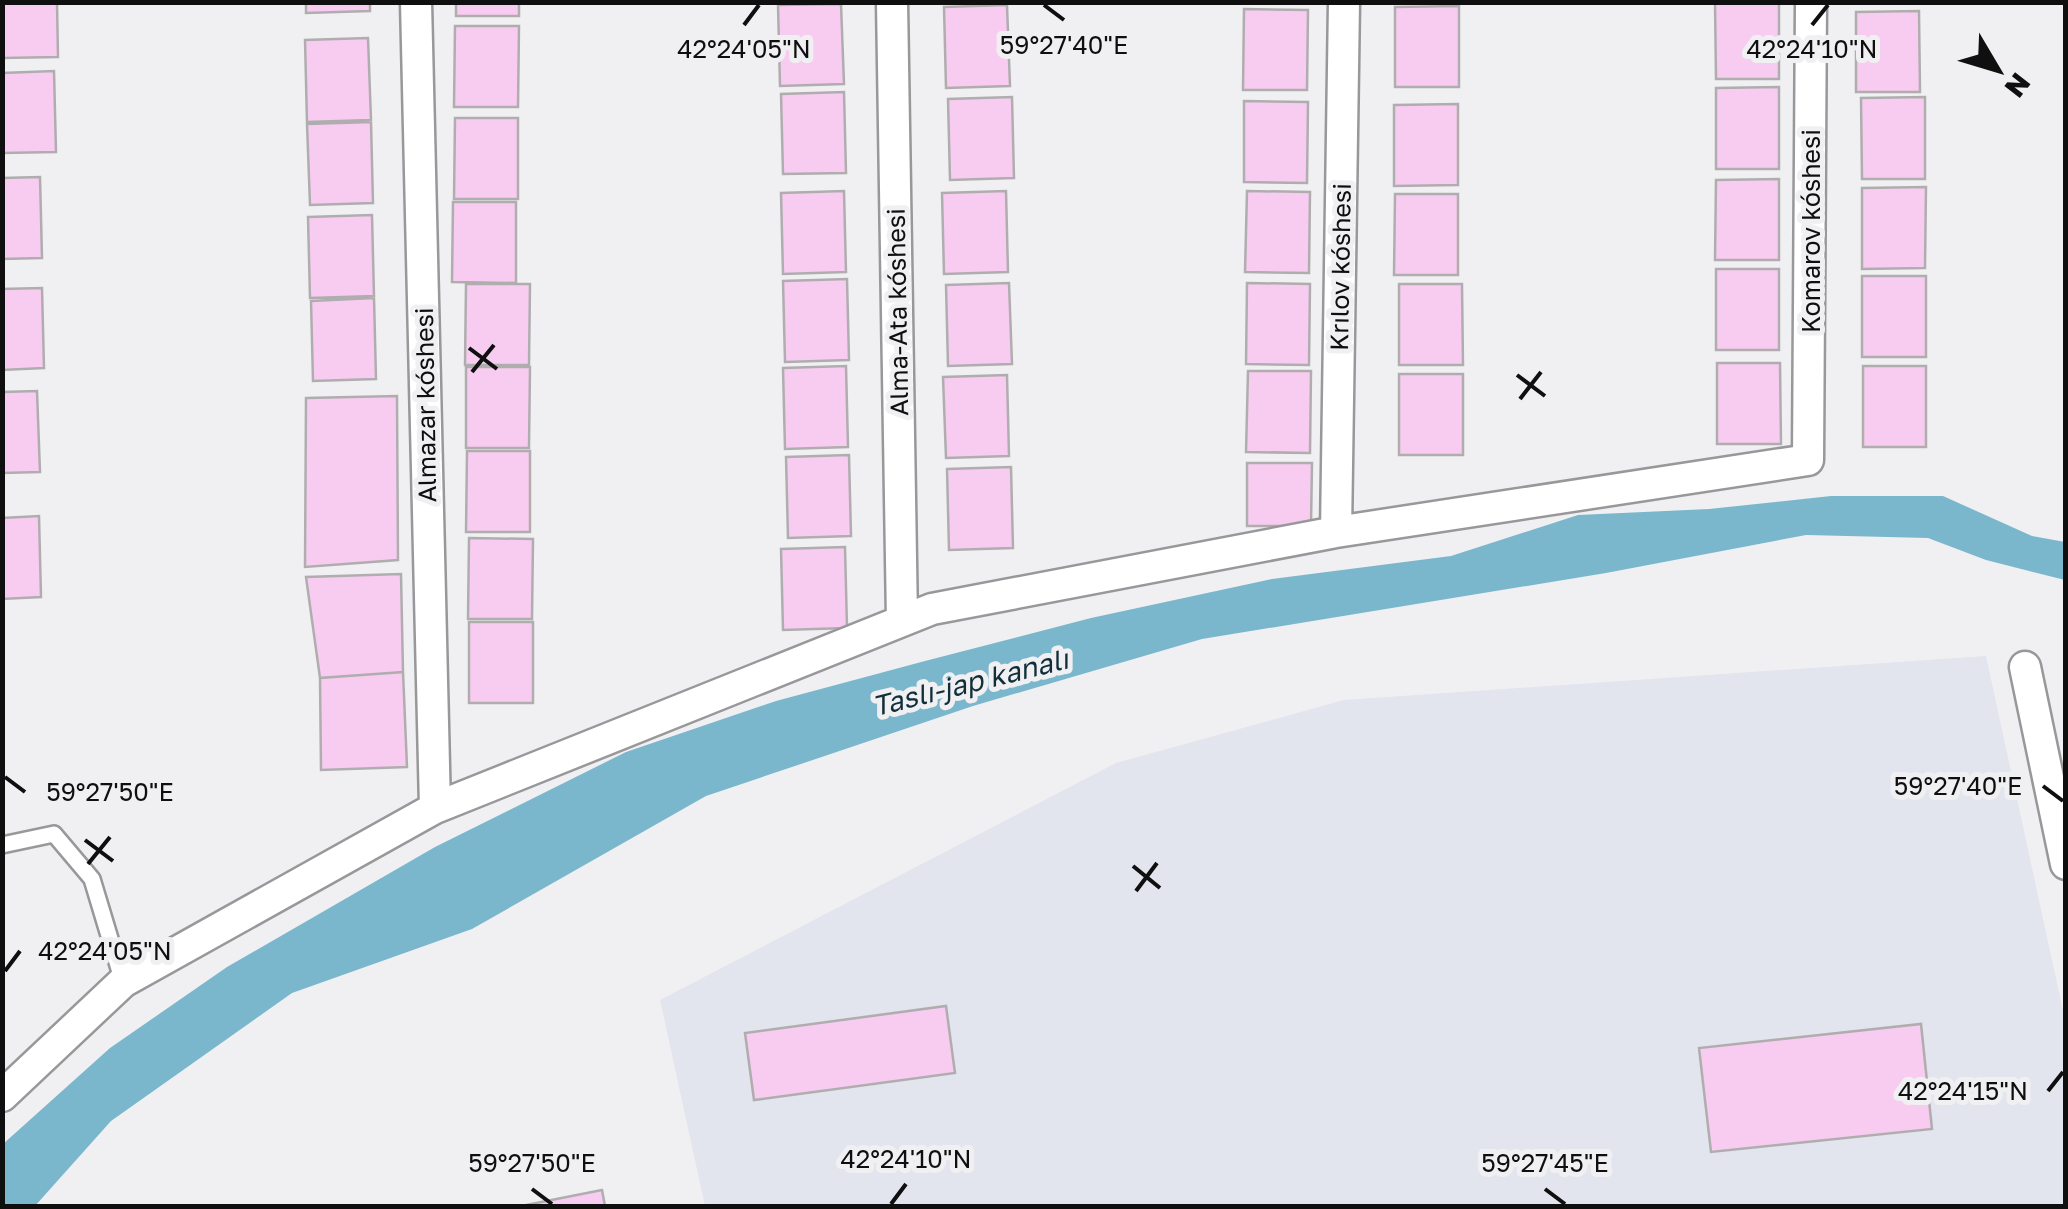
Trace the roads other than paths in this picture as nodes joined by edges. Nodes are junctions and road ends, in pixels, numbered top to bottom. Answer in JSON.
{"nodes":[{"id":1,"x":416,"y":2,"type":"edge"},
{"id":2,"x":892,"y":2,"type":"edge"},
{"id":3,"x":1344,"y":2,"type":"edge"},
{"id":4,"x":1810,"y":2,"type":"edge"},
{"id":5,"x":1336,"y":532,"type":"junction"},
{"id":6,"x":902,"y":621,"type":"junction"},
{"id":7,"x":2025,"y":666,"type":"dead end"},
{"id":8,"x":435,"y":808,"type":"junction"},
{"id":9,"x":2,"y":845,"type":"edge"},
{"id":10,"x":2066,"y":864,"type":"edge"},
{"id":11,"x":122,"y":982,"type":"junction"},
{"id":12,"x":2,"y":1096,"type":"edge"}],
"edges":[{"from":1,"to":8,"type":"street","name":"Almazar kóshesi"},
{"from":2,"to":6,"type":"street","name":"Alma-Ata kóshesi"},
{"from":3,"to":5,"type":"street","name":"Krılov kóshesi"},
{"from":4,"to":5,"type":"street","name":"Komarov kóshesi"},
{"from":5,"to":6,"type":"street"},
{"from":6,"to":8,"type":"street"},
{"from":7,"to":10,"type":"street"},
{"from":8,"to":11,"type":"street"},
{"from":9,"to":11,"type":"lane"},
{"from":11,"to":12,"type":"street"}]}
